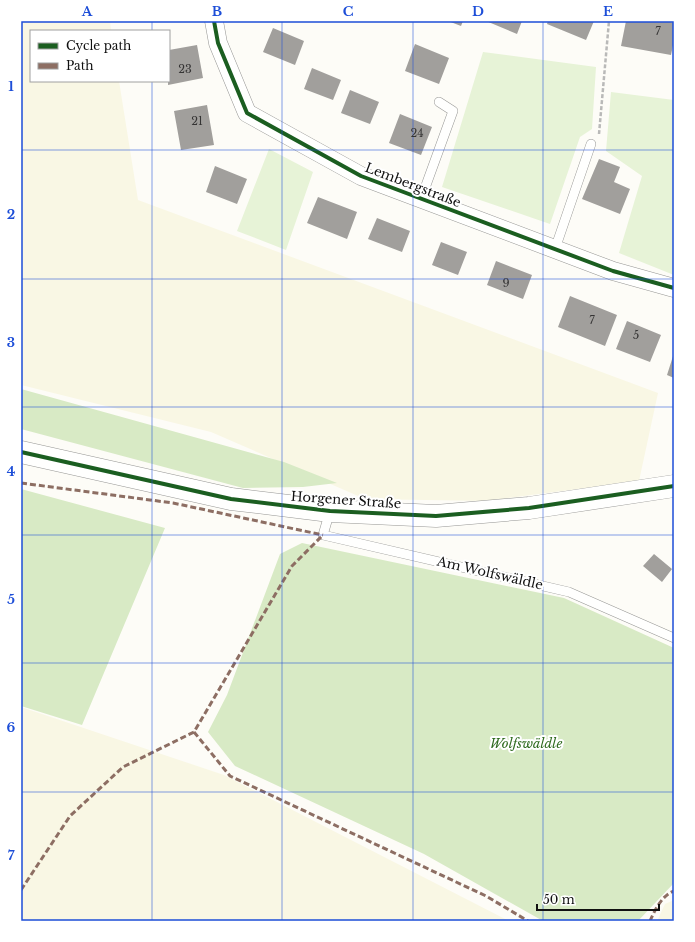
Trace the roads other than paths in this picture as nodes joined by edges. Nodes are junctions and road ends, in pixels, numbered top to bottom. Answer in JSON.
{"nodes":[{"id":1,"x":214,"y":21,"type":"edge"},
{"id":2,"x":438,"y":102,"type":"dead end"},
{"id":3,"x":591,"y":144,"type":"road end"},
{"id":4,"x":421,"y":199,"type":"junction"},
{"id":5,"x":555,"y":249,"type":"junction"},
{"id":6,"x":674,"y":288,"type":"edge"},
{"id":7,"x":21,"y":452,"type":"edge"},
{"id":8,"x":674,"y":486,"type":"edge"},
{"id":9,"x":330,"y":511,"type":"junction"},
{"id":10,"x":674,"y":638,"type":"edge"}],
"edges":[{"from":1,"to":4,"type":"street","name":"Lembergstraße"},
{"from":2,"to":4,"type":"lane"},
{"from":3,"to":5,"type":"lane"},
{"from":4,"to":5,"type":"street","name":"Lembergstraße"},
{"from":5,"to":6,"type":"street","name":"Lembergstraße"},
{"from":7,"to":9,"type":"street","name":"Horgener Straße"},
{"from":8,"to":9,"type":"street","name":"Horgener Straße"},
{"from":9,"to":10,"type":"lane","name":"Am Wolfswäldle"}]}
